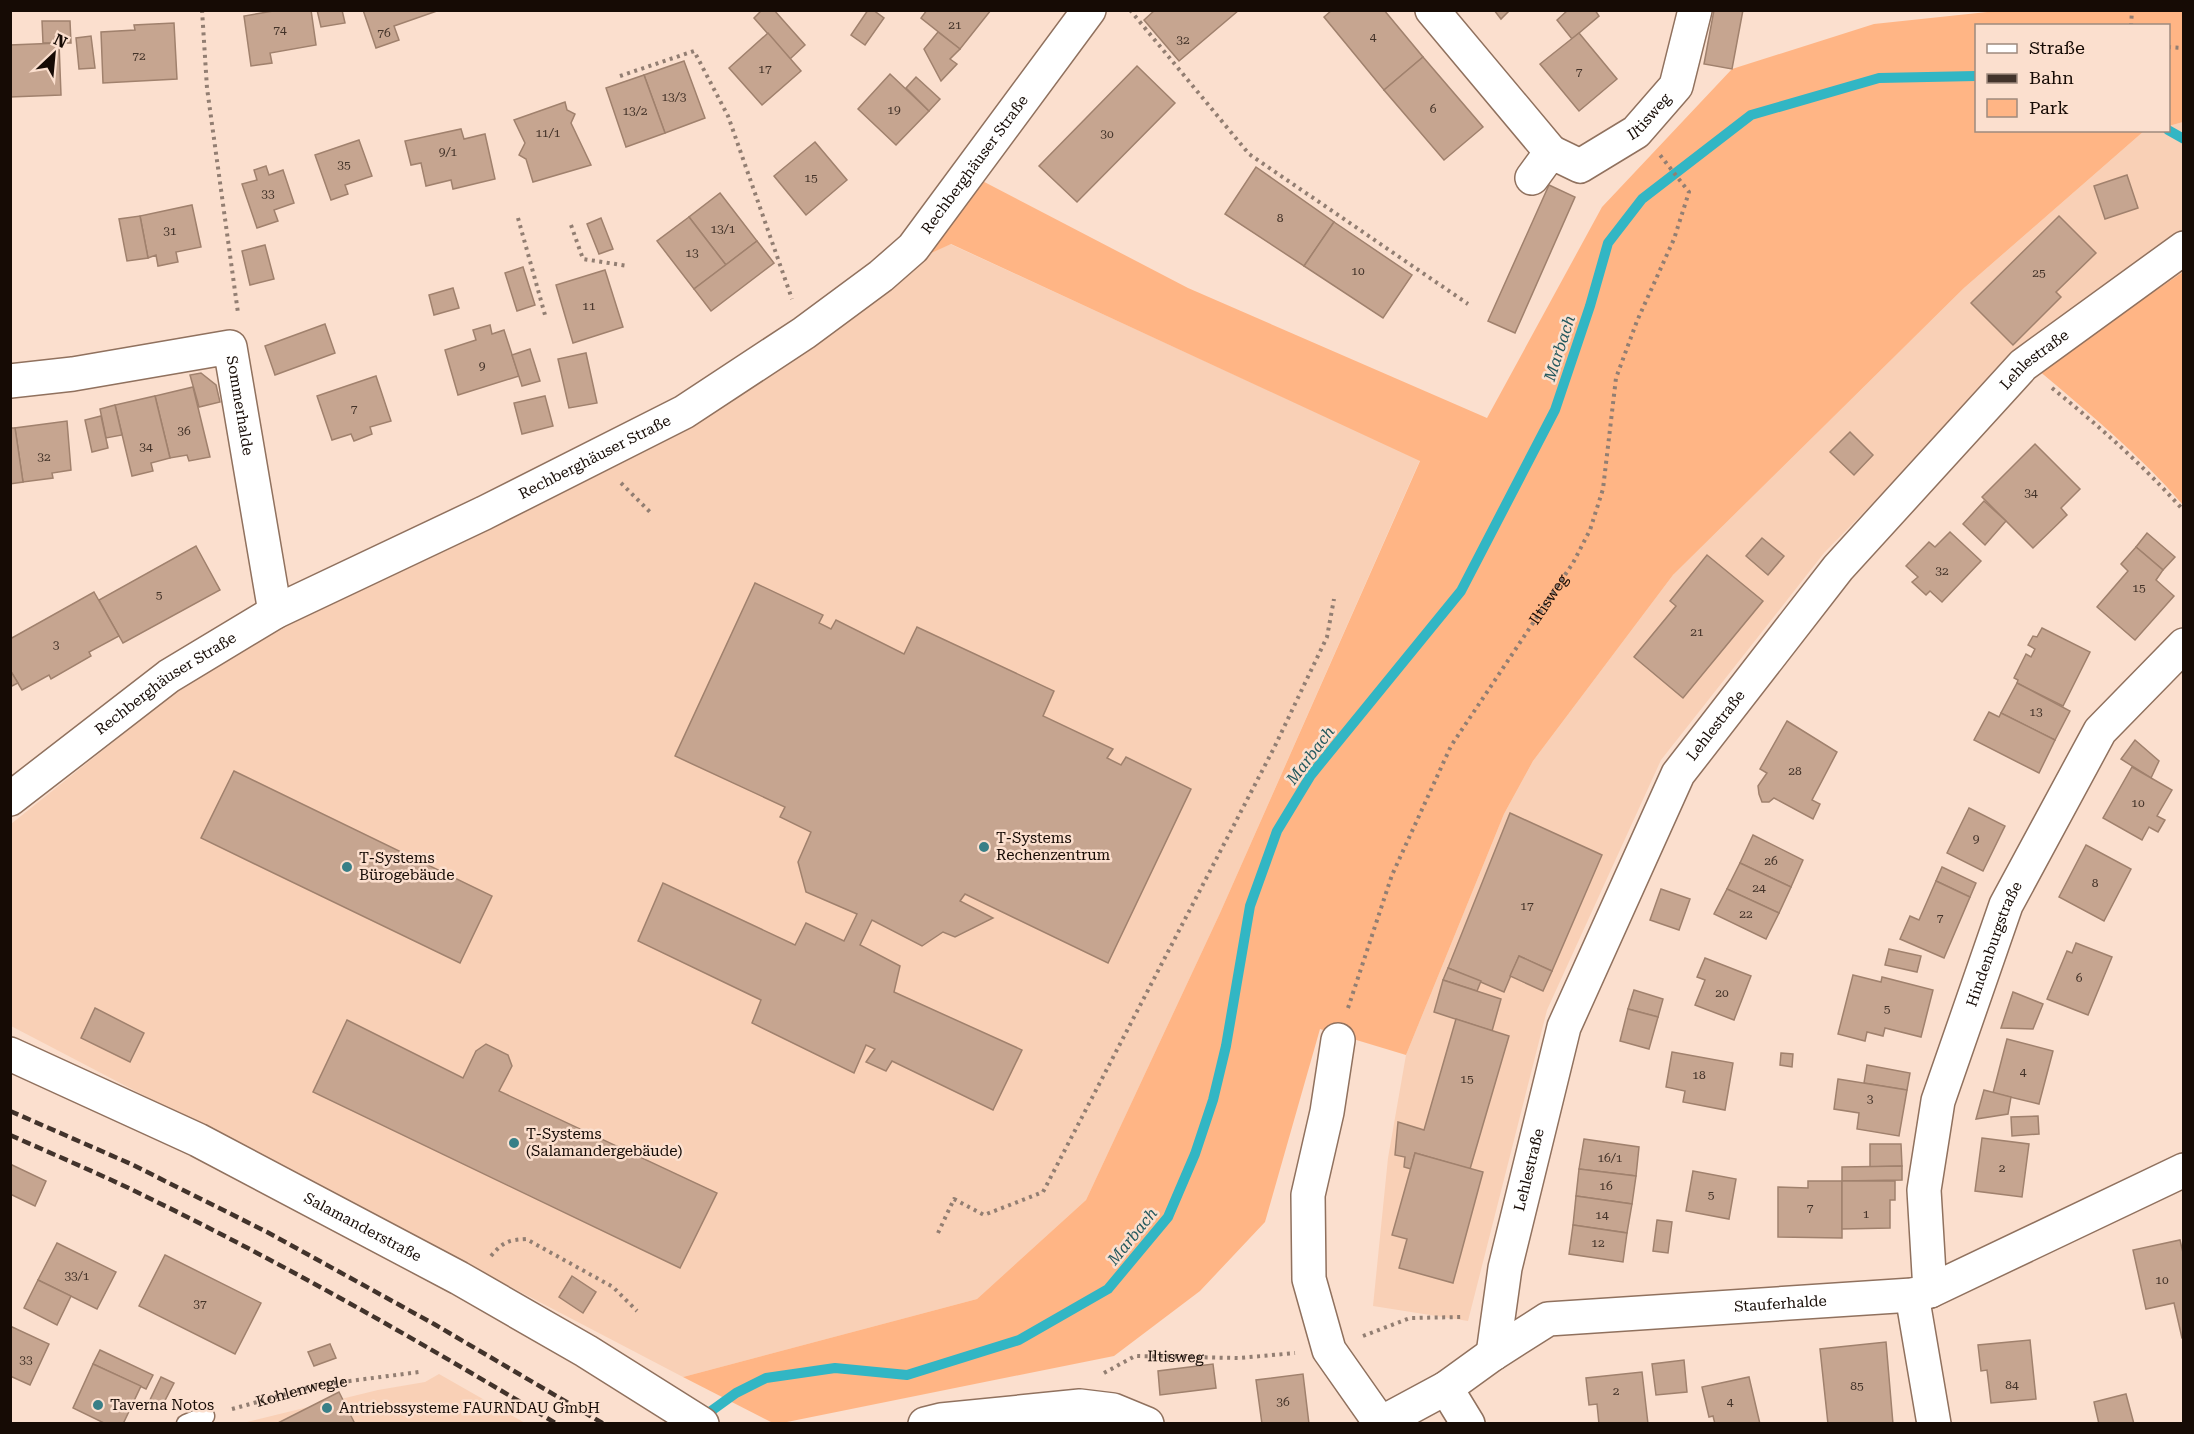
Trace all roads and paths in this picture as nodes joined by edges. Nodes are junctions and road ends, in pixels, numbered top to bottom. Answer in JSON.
{"nodes":[{"id":1,"x":202,"y":10,"type":"edge"},
{"id":2,"x":1089,"y":10,"type":"edge"},
{"id":3,"x":1130,"y":10,"type":"edge"},
{"id":4,"x":1432,"y":10,"type":"edge"},
{"id":5,"x":1695,"y":10,"type":"edge"},
{"id":6,"x":620,"y":76,"type":"dead end"},
{"id":7,"x":1655,"y":148,"type":"dead end"},
{"id":8,"x":1551,"y":152,"type":"junction"},
{"id":9,"x":1532,"y":178,"type":"dead end"},
{"id":10,"x":518,"y":219,"type":"dead end"},
{"id":11,"x":571,"y":225,"type":"dead end"},
{"id":12,"x":2184,"y":248,"type":"edge"},
{"id":13,"x":628,"y":266,"type":"dead end"},
{"id":14,"x":1468,"y":304,"type":"dead end"},
{"id":15,"x":545,"y":315,"type":"dead end"},
{"id":16,"x":804,"y":333,"type":"junction"},
{"id":17,"x":230,"y":346,"type":"junction"},
{"id":18,"x":2023,"y":365,"type":"junction"},
{"id":19,"x":10,"y":381,"type":"edge"},
{"id":20,"x":595,"y":457,"type":"junction"},
{"id":21,"x":2184,"y":511,"type":"edge"},
{"id":22,"x":652,"y":514,"type":"dead end"},
{"id":23,"x":1334,"y":599,"type":"dead end"},
{"id":24,"x":275,"y":612,"type":"junction"},
{"id":25,"x":2184,"y":645,"type":"edge"},
{"id":26,"x":10,"y":799,"type":"edge"},
{"id":27,"x":1338,"y":1040,"type":"joint"},
{"id":28,"x":10,"y":1054,"type":"edge"},
{"id":29,"x":2184,"y":1170,"type":"edge"},
{"id":30,"x":938,"y":1233,"type":"dead end"},
{"id":31,"x":488,"y":1262,"type":"dead end"},
{"id":32,"x":1921,"y":1293,"type":"junction"},
{"id":33,"x":637,"y":1311,"type":"dead end"},
{"id":34,"x":1498,"y":1316,"type":"junction"},
{"id":35,"x":1329,"y":1350,"type":"junction"},
{"id":36,"x":1493,"y":1354,"type":"junction"},
{"id":37,"x":419,"y":1372,"type":"dead end"},
{"id":38,"x":1096,"y":1378,"type":"dead end"},
{"id":39,"x":1446,"y":1388,"type":"junction"},
{"id":40,"x":205,"y":1416,"type":"joint"},
{"id":41,"x":1381,"y":1423,"type":"edge"},
{"id":42,"x":186,"y":1424,"type":"edge"},
{"id":43,"x":702,"y":1424,"type":"edge"},
{"id":44,"x":925,"y":1424,"type":"edge"},
{"id":45,"x":1147,"y":1424,"type":"edge"},
{"id":46,"x":1468,"y":1424,"type":"edge"},
{"id":47,"x":1934,"y":1424,"type":"edge"}],
"edges":[{"from":1,"to":17,"type":"path"},
{"from":2,"to":16,"type":"street","name":"Rechberghäuser Straße"},
{"from":3,"to":14,"type":"path"},
{"from":4,"to":8,"type":"street","name":"Iltisweg"},
{"from":5,"to":8,"type":"street","name":"Iltisweg"},
{"from":6,"to":16,"type":"path"},
{"from":7,"to":27,"type":"path","name":"Iltisweg"},
{"from":8,"to":9,"type":"street"},
{"from":10,"to":15,"type":"path"},
{"from":11,"to":13,"type":"path"},
{"from":12,"to":18,"type":"street","name":"Lehlestraße"},
{"from":16,"to":20,"type":"street","name":"Rechberghäuser Straße"},
{"from":17,"to":19,"type":"street","name":"Sommerhalde"},
{"from":17,"to":24,"type":"street","name":"Sommerhalde"},
{"from":18,"to":21,"type":"path"},
{"from":18,"to":34,"type":"street","name":"Lehlestraße"},
{"from":20,"to":22,"type":"path"},
{"from":20,"to":24,"type":"street","name":"Rechberghäuser Straße"},
{"from":23,"to":30,"type":"path"},
{"from":24,"to":26,"type":"street","name":"Rechberghäuser Straße"},
{"from":25,"to":32,"type":"street","name":"Hindenburgstraße"},
{"from":27,"to":35,"type":"street"},
{"from":28,"to":43,"type":"street","name":"Salamanderstraße"},
{"from":29,"to":32,"type":"street","name":"Stauferhalde"},
{"from":31,"to":33,"type":"path"},
{"from":32,"to":36,"type":"street","name":"Stauferhalde"},
{"from":32,"to":47,"type":"street","name":"Hindenburgstraße"},
{"from":34,"to":35,"type":"path","name":"Iltisweg"},
{"from":34,"to":36,"type":"street","name":"Lehlestraße"},
{"from":35,"to":38,"type":"path","name":"Iltisweg"},
{"from":35,"to":41,"type":"street"},
{"from":36,"to":39,"type":"street","name":"Stauferhalde"},
{"from":37,"to":40,"type":"path","name":"Kohlenwegle"},
{"from":39,"to":41,"type":"street","name":"Stauferhalde"},
{"from":39,"to":46,"type":"street"},
{"from":40,"to":42,"type":"lane"},
{"from":44,"to":45,"type":"street"}]}
